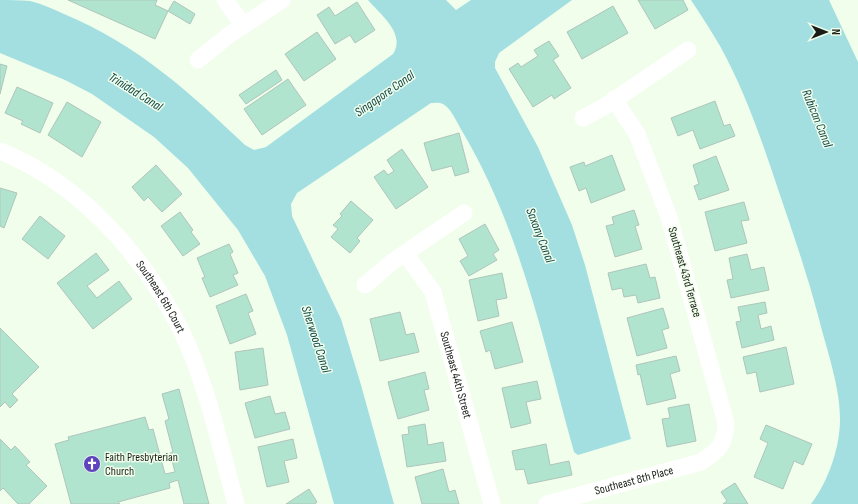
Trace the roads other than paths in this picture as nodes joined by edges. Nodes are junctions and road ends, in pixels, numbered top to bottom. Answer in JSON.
{"nodes":[{"id":1,"x":225,"y":0,"type":"edge"},
{"id":2,"x":282,"y":0,"type":"edge"},
{"id":3,"x":244,"y":26,"type":"junction"},
{"id":4,"x":688,"y":50,"type":"dead end"},
{"id":5,"x":198,"y":60,"type":"dead end"},
{"id":6,"x":614,"y":99,"type":"junction"},
{"id":7,"x":583,"y":118,"type":"dead end"},
{"id":8,"x":0,"y":151,"type":"edge"},
{"id":9,"x":464,"y":213,"type":"dead end"},
{"id":10,"x":405,"y":253,"type":"junction"},
{"id":11,"x":365,"y":284,"type":"dead end"},
{"id":12,"x":717,"y":451,"type":"joint"},
{"id":13,"x":236,"y":504,"type":"edge"},
{"id":14,"x":492,"y":504,"type":"edge"},
{"id":15,"x":547,"y":504,"type":"edge"}],
"edges":[{"from":1,"to":3,"type":"street"},
{"from":2,"to":3,"type":"street"},
{"from":3,"to":5,"type":"street"},
{"from":4,"to":6,"type":"street"},
{"from":6,"to":7,"type":"street"},
{"from":6,"to":12,"type":"street","name":"Southeast 43rd Terrace"},
{"from":8,"to":13,"type":"street","name":"Southeast 6th Court"},
{"from":9,"to":10,"type":"street"},
{"from":10,"to":11,"type":"street"},
{"from":10,"to":14,"type":"street","name":"Southeast 44th Street"},
{"from":12,"to":15,"type":"street","name":"Southeast 8th Place"}]}
